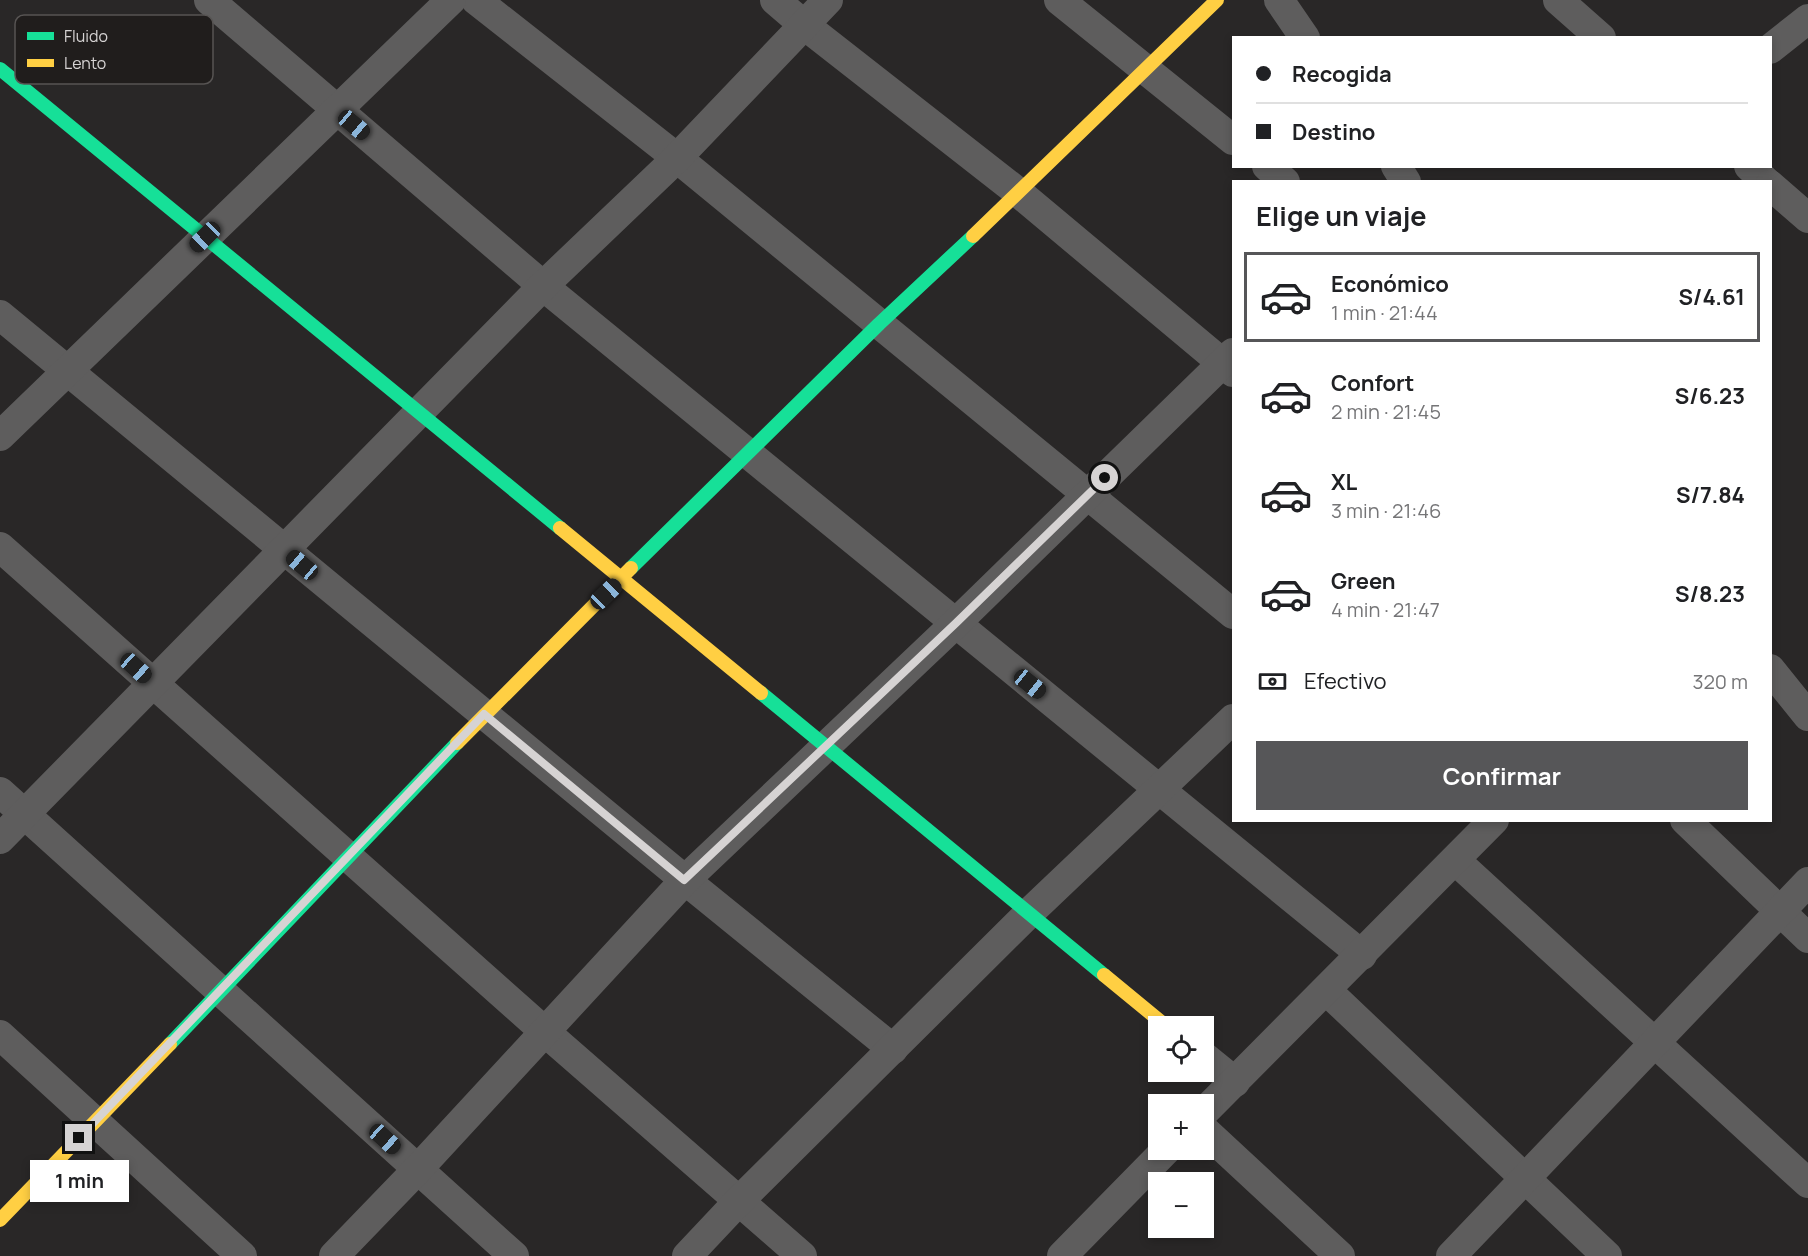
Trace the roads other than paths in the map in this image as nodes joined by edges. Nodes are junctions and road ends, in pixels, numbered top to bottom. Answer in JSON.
{"nodes":[{"id":1,"x":209,"y":0,"type":"edge"},
{"id":2,"x":451,"y":0,"type":"edge"},
{"id":3,"x":476,"y":0,"type":"edge"},
{"id":4,"x":775,"y":0,"type":"edge"},
{"id":5,"x":828,"y":0,"type":"edge"},
{"id":6,"x":1059,"y":0,"type":"edge"},
{"id":7,"x":1217,"y":0,"type":"edge"},
{"id":8,"x":1279,"y":0,"type":"edge"},
{"id":9,"x":1558,"y":0,"type":"edge"},
{"id":10,"x":1808,"y":19,"type":"edge"},
{"id":11,"x":803,"y":24,"type":"junction"},
{"id":12,"x":1304,"y":36,"type":"edge"},
{"id":13,"x":1599,"y":36,"type":"edge"},
{"id":14,"x":1772,"y":47,"type":"edge"},
{"id":15,"x":0,"y":69,"type":"edge"},
{"id":16,"x":1146,"y":70,"type":"junction"},
{"id":17,"x":15,"y":81,"type":"edge"},
{"id":18,"x":18,"y":84,"type":"edge"},
{"id":19,"x":337,"y":110,"type":"junction"},
{"id":20,"x":1232,"y":139,"type":"edge"},
{"id":21,"x":677,"y":158,"type":"junction"},
{"id":22,"x":1269,"y":168,"type":"edge"},
{"id":23,"x":1751,"y":168,"type":"edge"},
{"id":24,"x":1283,"y":180,"type":"edge"},
{"id":25,"x":1764,"y":180,"type":"edge"},
{"id":26,"x":1772,"y":187,"type":"edge"},
{"id":27,"x":1019,"y":193,"type":"junction"},
{"id":28,"x":1808,"y":218,"type":"edge"},
{"id":29,"x":205,"y":237,"type":"junction"},
{"id":30,"x":543,"y":286,"type":"junction"},
{"id":31,"x":0,"y":315,"type":"edge"},
{"id":32,"x":879,"y":324,"type":"junction"},
{"id":33,"x":1229,"y":363,"type":"edge"},
{"id":34,"x":66,"y":371,"type":"junction"},
{"id":35,"x":419,"y":413,"type":"junction"},
{"id":36,"x":0,"y":436,"type":"edge"},
{"id":37,"x":749,"y":454,"type":"junction"},
{"id":38,"x":1088,"y":494,"type":"junction"},
{"id":39,"x":0,"y":547,"type":"edge"},
{"id":40,"x":284,"y":550,"type":"junction"},
{"id":41,"x":621,"y":579,"type":"junction"},
{"id":42,"x":1232,"y":613,"type":"edge"},
{"id":43,"x":956,"y":623,"type":"junction"},
{"id":44,"x":1772,"y":671,"type":"edge"},
{"id":45,"x":153,"y":683,"type":"junction"},
{"id":46,"x":484,"y":714,"type":"junction"},
{"id":47,"x":1808,"y":716,"type":"edge"},
{"id":48,"x":1232,"y":720,"type":"edge"},
{"id":49,"x":826,"y":746,"type":"junction"},
{"id":50,"x":1160,"y":790,"type":"junction"},
{"id":51,"x":0,"y":792,"type":"edge"},
{"id":52,"x":25,"y":814,"type":"junction"},
{"id":53,"x":1490,"y":822,"type":"edge"},
{"id":54,"x":1686,"y":822,"type":"edge"},
{"id":55,"x":0,"y":839,"type":"edge"},
{"id":56,"x":348,"y":857,"type":"junction"},
{"id":57,"x":1455,"y":860,"type":"junction"},
{"id":58,"x":684,"y":880,"type":"junction"},
{"id":59,"x":1808,"y":882,"type":"edge"},
{"id":60,"x":1780,"y":911,"type":"junction"},
{"id":61,"x":1029,"y":913,"type":"junction"},
{"id":62,"x":1808,"y":938,"type":"edge"},
{"id":63,"x":1362,"y":955,"type":"junction"},
{"id":64,"x":1326,"y":990,"type":"junction"},
{"id":65,"x":221,"y":991,"type":"junction"},
{"id":66,"x":1154,"y":1016,"type":"edge"},
{"id":67,"x":544,"y":1031,"type":"junction"},
{"id":68,"x":0,"y":1035,"type":"edge"},
{"id":69,"x":1654,"y":1042,"type":"junction"},
{"id":70,"x":893,"y":1049,"type":"junction"},
{"id":71,"x":1214,"y":1065,"type":"edge"},
{"id":72,"x":1235,"y":1082,"type":"junction"},
{"id":73,"x":1214,"y":1102,"type":"edge"},
{"id":74,"x":95,"y":1122,"type":"junction"},
{"id":75,"x":1214,"y":1139,"type":"edge"},
{"id":76,"x":1157,"y":1160,"type":"edge"},
{"id":77,"x":418,"y":1169,"type":"junction"},
{"id":78,"x":1525,"y":1178,"type":"junction"},
{"id":79,"x":1808,"y":1183,"type":"edge"},
{"id":80,"x":739,"y":1201,"type":"junction"},
{"id":81,"x":0,"y":1220,"type":"edge"},
{"id":82,"x":1068,"y":1254,"type":"edge"},
{"id":83,"x":242,"y":1256,"type":"edge"},
{"id":84,"x":334,"y":1256,"type":"edge"},
{"id":85,"x":514,"y":1256,"type":"edge"},
{"id":86,"x":687,"y":1256,"type":"edge"},
{"id":87,"x":802,"y":1256,"type":"edge"},
{"id":88,"x":1340,"y":1256,"type":"edge"},
{"id":89,"x":1451,"y":1256,"type":"edge"},
{"id":90,"x":1607,"y":1256,"type":"edge"}],
"edges":[{"from":1,"to":19,"type":"street"},
{"from":2,"to":19,"type":"street"},
{"from":3,"to":21,"type":"street"},
{"from":4,"to":11,"type":"street"},
{"from":5,"to":11,"type":"street"},
{"from":6,"to":16,"type":"street"},
{"from":7,"to":16,"type":"street"},
{"from":8,"to":12,"type":"street"},
{"from":9,"to":13,"type":"street"},
{"from":10,"to":14,"type":"street"},
{"from":11,"to":21,"type":"street"},
{"from":11,"to":27,"type":"street"},
{"from":15,"to":17,"type":"street"},
{"from":16,"to":20,"type":"street"},
{"from":16,"to":27,"type":"street"},
{"from":18,"to":29,"type":"street"},
{"from":19,"to":29,"type":"street"},
{"from":19,"to":30,"type":"street"},
{"from":21,"to":30,"type":"street"},
{"from":21,"to":32,"type":"street"},
{"from":22,"to":24,"type":"street"},
{"from":23,"to":25,"type":"street"},
{"from":26,"to":28,"type":"street"},
{"from":27,"to":32,"type":"street"},
{"from":27,"to":33,"type":"street"},
{"from":29,"to":34,"type":"street"},
{"from":29,"to":35,"type":"street"},
{"from":30,"to":35,"type":"street"},
{"from":30,"to":37,"type":"street"},
{"from":31,"to":34,"type":"street"},
{"from":32,"to":37,"type":"street"},
{"from":32,"to":38,"type":"street"},
{"from":33,"to":38,"type":"street"},
{"from":34,"to":36,"type":"street"},
{"from":34,"to":40,"type":"street"},
{"from":35,"to":40,"type":"street"},
{"from":35,"to":41,"type":"street"},
{"from":37,"to":41,"type":"street"},
{"from":37,"to":43,"type":"street"},
{"from":38,"to":42,"type":"street"},
{"from":38,"to":43,"type":"street"},
{"from":39,"to":45,"type":"street"},
{"from":40,"to":45,"type":"street"},
{"from":40,"to":46,"type":"street"},
{"from":41,"to":46,"type":"street"},
{"from":41,"to":49,"type":"street"},
{"from":43,"to":49,"type":"street"},
{"from":43,"to":50,"type":"street"},
{"from":44,"to":47,"type":"street"},
{"from":45,"to":52,"type":"street"},
{"from":45,"to":56,"type":"street"},
{"from":46,"to":56,"type":"street"},
{"from":46,"to":58,"type":"street"},
{"from":48,"to":50,"type":"street"},
{"from":49,"to":58,"type":"street"},
{"from":49,"to":61,"type":"street"},
{"from":50,"to":61,"type":"street"},
{"from":50,"to":63,"type":"street"},
{"from":51,"to":52,"type":"street"},
{"from":52,"to":55,"type":"street"},
{"from":52,"to":65,"type":"street"},
{"from":53,"to":57,"type":"street"},
{"from":54,"to":60,"type":"street"},
{"from":56,"to":65,"type":"street"},
{"from":56,"to":67,"type":"street"},
{"from":57,"to":63,"type":"street"},
{"from":57,"to":69,"type":"street"},
{"from":58,"to":67,"type":"street"},
{"from":58,"to":70,"type":"street"},
{"from":59,"to":60,"type":"street"},
{"from":60,"to":62,"type":"street"},
{"from":60,"to":69,"type":"street"},
{"from":61,"to":66,"type":"street"},
{"from":61,"to":70,"type":"street"},
{"from":63,"to":64,"type":"street"},
{"from":64,"to":72,"type":"street"},
{"from":64,"to":78,"type":"street"},
{"from":65,"to":74,"type":"street"},
{"from":65,"to":77,"type":"street"},
{"from":67,"to":77,"type":"street"},
{"from":67,"to":80,"type":"street"},
{"from":68,"to":74,"type":"street"},
{"from":69,"to":78,"type":"street"},
{"from":69,"to":79,"type":"street"},
{"from":70,"to":80,"type":"street"},
{"from":71,"to":72,"type":"street"},
{"from":72,"to":73,"type":"street"},
{"from":74,"to":81,"type":"street"},
{"from":74,"to":83,"type":"street"},
{"from":75,"to":88,"type":"street"},
{"from":76,"to":82,"type":"street"},
{"from":77,"to":84,"type":"street"},
{"from":77,"to":85,"type":"street"},
{"from":78,"to":89,"type":"street"},
{"from":78,"to":90,"type":"street"},
{"from":80,"to":86,"type":"street"},
{"from":80,"to":87,"type":"street"}]}
